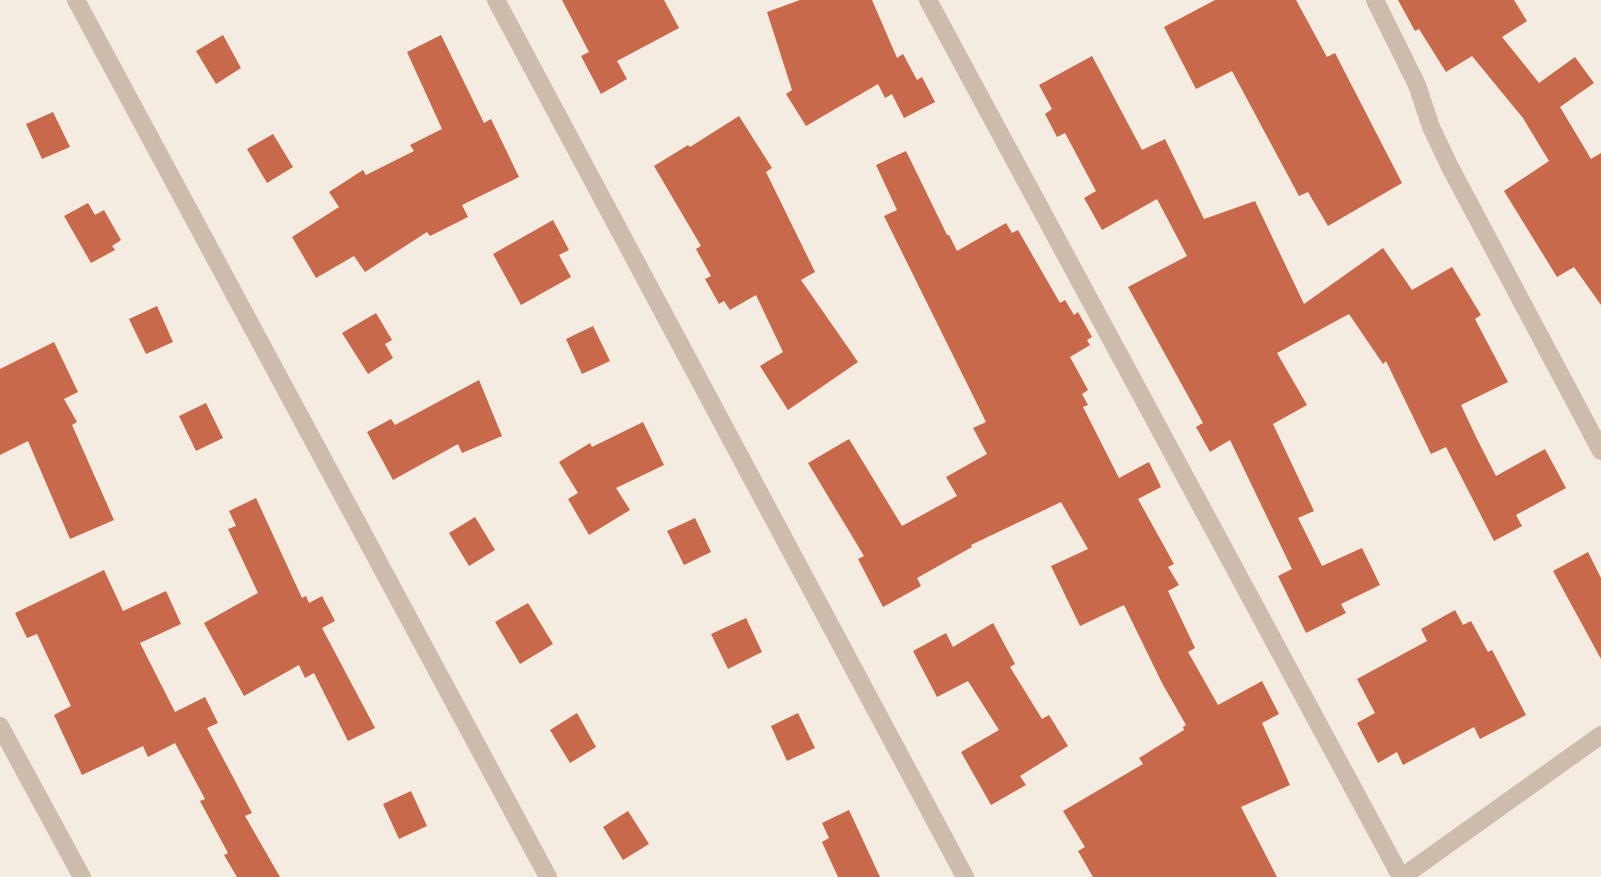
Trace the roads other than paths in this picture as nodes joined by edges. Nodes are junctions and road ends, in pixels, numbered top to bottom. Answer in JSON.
{"nodes":[{"id":1,"x":76,"y":0,"type":"edge"},
{"id":2,"x":496,"y":0,"type":"edge"},
{"id":3,"x":928,"y":0,"type":"edge"},
{"id":4,"x":1375,"y":0,"type":"edge"},
{"id":5,"x":1601,"y":451,"type":"edge"},
{"id":6,"x":0,"y":726,"type":"edge"},
{"id":7,"x":1601,"y":736,"type":"edge"},
{"id":8,"x":82,"y":877,"type":"edge"},
{"id":9,"x":548,"y":877,"type":"edge"},
{"id":10,"x":965,"y":877,"type":"edge"},
{"id":11,"x":1402,"y":877,"type":"edge"}],
"edges":[{"from":1,"to":9,"type":"street"},
{"from":2,"to":10,"type":"street"},
{"from":3,"to":11,"type":"street"},
{"from":4,"to":5,"type":"street"},
{"from":6,"to":8,"type":"street"},
{"from":7,"to":11,"type":"street"}]}
